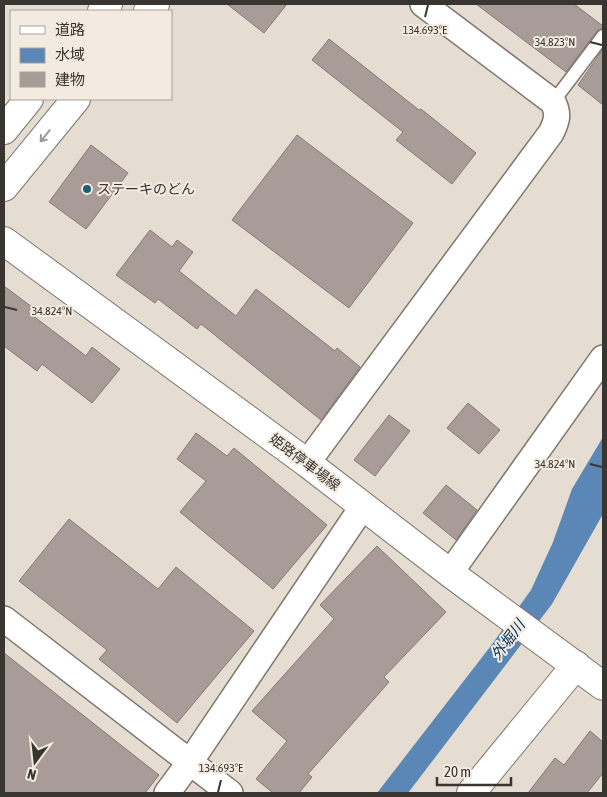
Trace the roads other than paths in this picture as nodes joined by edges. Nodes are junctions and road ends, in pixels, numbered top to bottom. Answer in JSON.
{"nodes":[{"id":1,"x":423,"y":4,"type":"edge"},
{"id":2,"x":603,"y":36,"type":"edge"},
{"id":3,"x":28,"y":100,"type":"edge"},
{"id":4,"x":75,"y":100,"type":"edge"},
{"id":5,"x":553,"y":102,"type":"junction"},
{"id":6,"x":4,"y":130,"type":"edge"},
{"id":7,"x":4,"y":187,"type":"edge"},
{"id":8,"x":4,"y":241,"type":"edge"},
{"id":9,"x":603,"y":358,"type":"edge"},
{"id":10,"x":307,"y":463,"type":"junction"},
{"id":11,"x":363,"y":506,"type":"junction"},
{"id":12,"x":450,"y":573,"type":"junction"},
{"id":13,"x":4,"y":619,"type":"edge"},
{"id":14,"x":576,"y":665,"type":"junction"},
{"id":15,"x":603,"y":686,"type":"edge"},
{"id":16,"x":190,"y":762,"type":"junction"},
{"id":17,"x":166,"y":793,"type":"edge"},
{"id":18,"x":230,"y":793,"type":"edge"},
{"id":19,"x":471,"y":793,"type":"edge"}],
"edges":[{"from":1,"to":5,"type":"street"},
{"from":2,"to":5,"type":"lane"},
{"from":3,"to":6,"type":"main road"},
{"from":4,"to":7,"type":"main road","one_way":true},
{"from":5,"to":10,"type":"street"},
{"from":8,"to":10,"type":"main road","name":"姫路停車場線"},
{"from":9,"to":12,"type":"street"},
{"from":10,"to":11,"type":"main road","name":"姫路停車場線"},
{"from":11,"to":12,"type":"main road","name":"姫路停車場線"},
{"from":11,"to":16,"type":"street"},
{"from":12,"to":14,"type":"main road","name":"姫路停車場線"},
{"from":13,"to":16,"type":"street"},
{"from":14,"to":15,"type":"main road","name":"姫路停車場線"},
{"from":14,"to":19,"type":"main road"},
{"from":16,"to":17,"type":"street"},
{"from":16,"to":18,"type":"street"}]}
